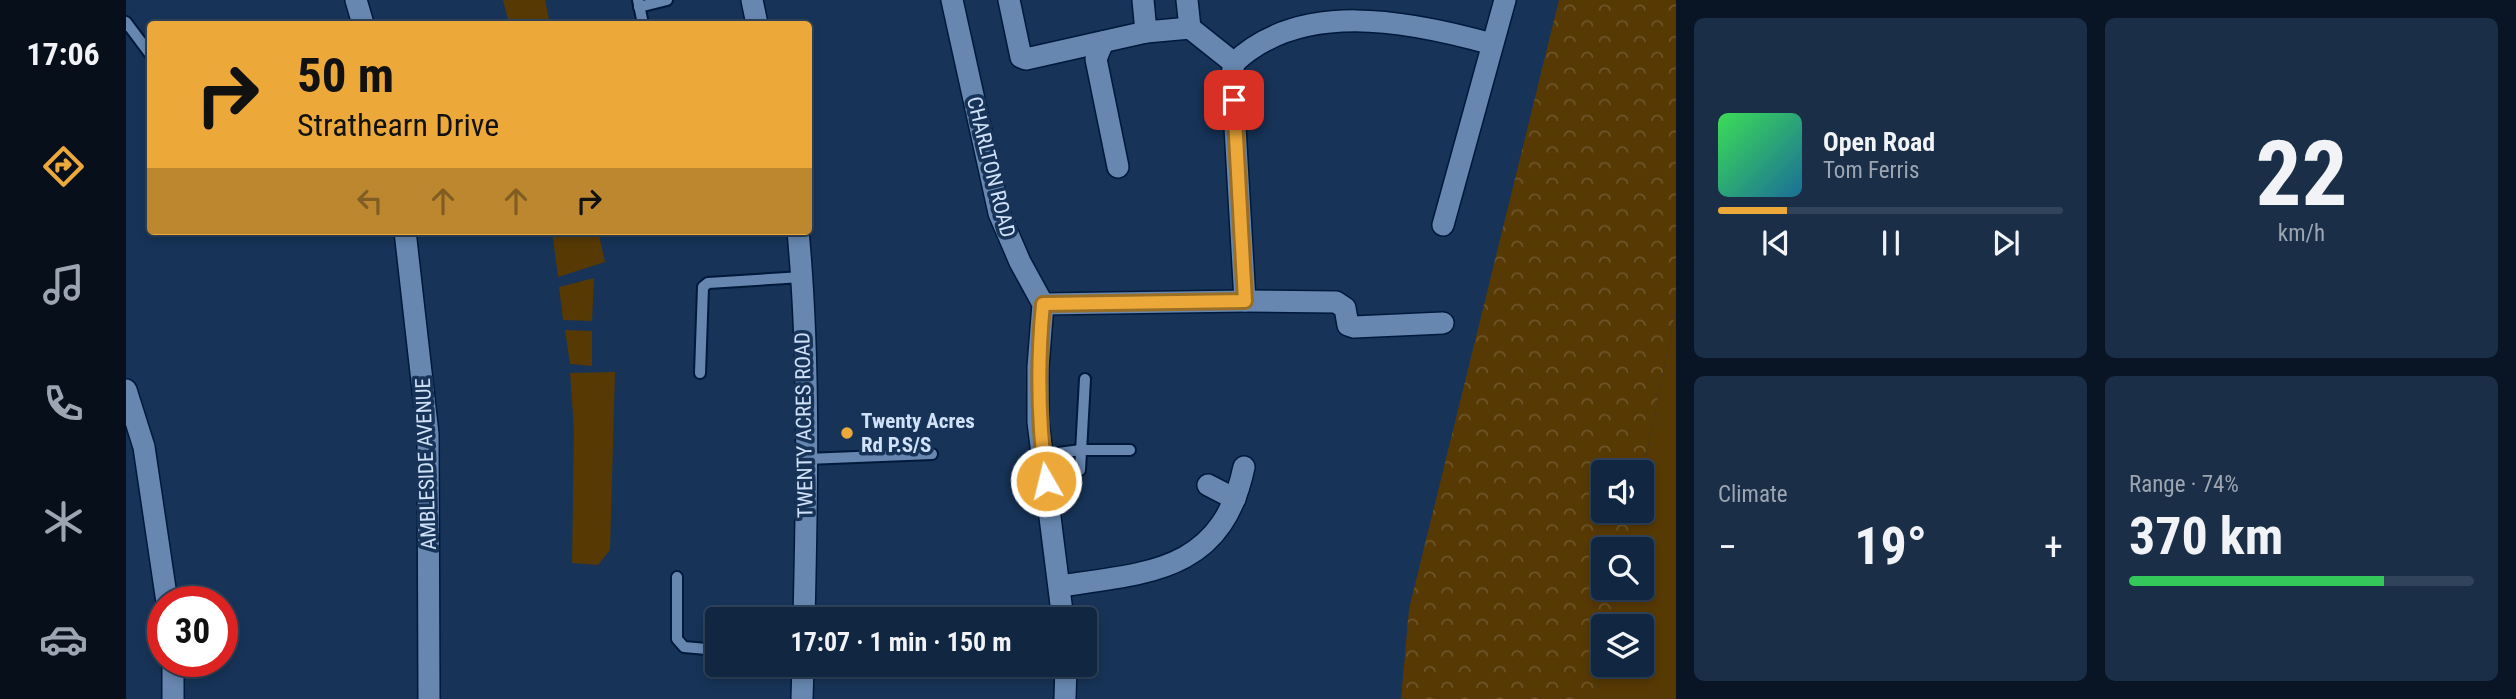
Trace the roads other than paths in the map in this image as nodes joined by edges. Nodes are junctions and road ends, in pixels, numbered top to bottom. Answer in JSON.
{"nodes":[{"id":1,"x":356,"y":0,"type":"edge"},
{"id":2,"x":667,"y":0,"type":"edge"},
{"id":3,"x":752,"y":0,"type":"edge"},
{"id":4,"x":951,"y":0,"type":"edge"},
{"id":5,"x":1009,"y":0,"type":"edge"},
{"id":6,"x":1143,"y":0,"type":"edge"},
{"id":7,"x":1186,"y":0,"type":"edge"},
{"id":8,"x":1505,"y":0,"type":"edge"},
{"id":9,"x":638,"y":3,"type":"edge"},
{"id":10,"x":362,"y":21,"type":"edge"},
{"id":11,"x":642,"y":21,"type":"edge"},
{"id":12,"x":756,"y":21,"type":"edge"},
{"id":13,"x":126,"y":22,"type":"edge"},
{"id":14,"x":1190,"y":28,"type":"junction"},
{"id":15,"x":1146,"y":32,"type":"junction"},
{"id":16,"x":1103,"y":42,"type":"junction"},
{"id":17,"x":1492,"y":44,"type":"junction"},
{"id":18,"x":147,"y":50,"type":"edge"},
{"id":19,"x":1234,"y":63,"type":"junction"},
{"id":20,"x":1118,"y":167,"type":"dead end"},
{"id":21,"x":1443,"y":225,"type":"dead end"},
{"id":22,"x":405,"y":235,"type":"edge"},
{"id":23,"x":798,"y":235,"type":"edge"},
{"id":24,"x":802,"y":277,"type":"junction"},
{"id":25,"x":1245,"y":301,"type":"junction"},
{"id":26,"x":1043,"y":304,"type":"junction"},
{"id":27,"x":1443,"y":323,"type":"dead end"},
{"id":28,"x":700,"y":373,"type":"dead end"},
{"id":29,"x":1085,"y":379,"type":"dead end"},
{"id":30,"x":126,"y":390,"type":"edge"},
{"id":31,"x":1081,"y":450,"type":"junction"},
{"id":32,"x":1130,"y":450,"type":"dead end"},
{"id":33,"x":932,"y":454,"type":"dead end"},
{"id":34,"x":1043,"y":454,"type":"junction"},
{"id":35,"x":806,"y":459,"type":"junction"},
{"id":36,"x":1244,"y":467,"type":"dead end"},
{"id":37,"x":1080,"y":470,"type":"dead end"},
{"id":38,"x":1208,"y":485,"type":"dead end"},
{"id":39,"x":1235,"y":499,"type":"junction"},
{"id":40,"x":677,"y":577,"type":"dead end"},
{"id":41,"x":165,"y":586,"type":"edge"},
{"id":42,"x":1060,"y":586,"type":"junction"},
{"id":43,"x":804,"y":607,"type":"edge"},
{"id":44,"x":1062,"y":607,"type":"edge"},
{"id":45,"x":705,"y":649,"type":"edge"},
{"id":46,"x":173,"y":677,"type":"edge"},
{"id":47,"x":803,"y":677,"type":"edge"},
{"id":48,"x":1066,"y":677,"type":"edge"},
{"id":49,"x":173,"y":699,"type":"edge"},
{"id":50,"x":429,"y":699,"type":"edge"},
{"id":51,"x":802,"y":699,"type":"edge"},
{"id":52,"x":1065,"y":699,"type":"edge"}],
"edges":[{"from":1,"to":10,"type":"street"},
{"from":2,"to":9,"type":"lane"},
{"from":3,"to":12,"type":"street"},
{"from":4,"to":26,"type":"street","name":"CHARLTON ROAD"},
{"from":5,"to":16,"type":"street"},
{"from":6,"to":15,"type":"street"},
{"from":7,"to":14,"type":"street"},
{"from":8,"to":17,"type":"street"},
{"from":9,"to":11,"type":"lane"},
{"from":13,"to":18,"type":"lane"},
{"from":14,"to":15,"type":"street"},
{"from":14,"to":19,"type":"street"},
{"from":15,"to":16,"type":"street"},
{"from":16,"to":20,"type":"street"},
{"from":17,"to":19,"type":"street"},
{"from":17,"to":21,"type":"street"},
{"from":19,"to":25,"type":"street"},
{"from":22,"to":50,"type":"street","name":"AMBLESIDE AVENUE"},
{"from":23,"to":24,"type":"street","name":"TWENTY ACRES ROAD"},
{"from":24,"to":28,"type":"lane"},
{"from":24,"to":35,"type":"street","name":"TWENTY ACRES ROAD"},
{"from":25,"to":26,"type":"street"},
{"from":25,"to":27,"type":"street"},
{"from":26,"to":34,"type":"street"},
{"from":29,"to":31,"type":"lane"},
{"from":30,"to":41,"type":"street"},
{"from":31,"to":32,"type":"lane"},
{"from":31,"to":34,"type":"lane"},
{"from":31,"to":37,"type":"lane"},
{"from":33,"to":35,"type":"lane"},
{"from":34,"to":42,"type":"street"},
{"from":35,"to":43,"type":"street","name":"TWENTY ACRES ROAD"},
{"from":36,"to":39,"type":"street"},
{"from":38,"to":39,"type":"street"},
{"from":39,"to":42,"type":"street"},
{"from":40,"to":45,"type":"lane"},
{"from":42,"to":44,"type":"street"},
{"from":46,"to":49,"type":"street"},
{"from":47,"to":51,"type":"street"},
{"from":48,"to":52,"type":"street"}]}
